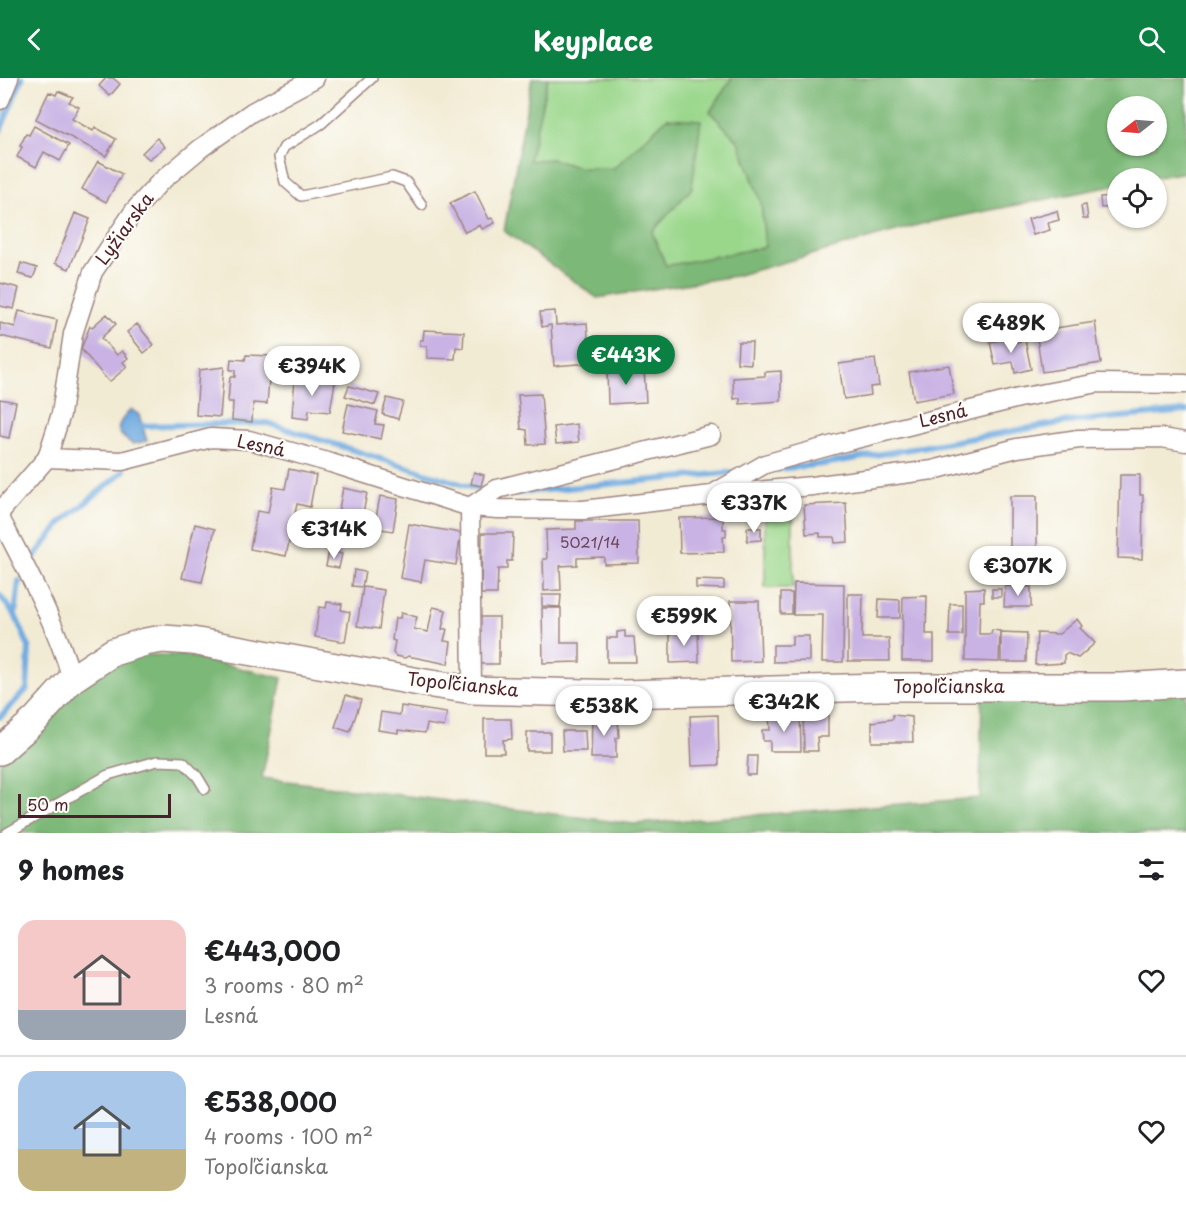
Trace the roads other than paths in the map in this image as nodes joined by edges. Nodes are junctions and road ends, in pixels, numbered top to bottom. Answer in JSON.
{"nodes":[{"id":1,"x":9,"y":78,"type":"edge"},
{"id":2,"x":315,"y":78,"type":"edge"},
{"id":3,"x":372,"y":78,"type":"edge"},
{"id":4,"x":0,"y":100,"type":"edge"},
{"id":5,"x":422,"y":205,"type":"dead end"},
{"id":6,"x":1186,"y":384,"type":"edge"},
{"id":7,"x":711,"y":435,"type":"dead end"},
{"id":8,"x":1186,"y":442,"type":"edge"},
{"id":9,"x":47,"y":458,"type":"junction"},
{"id":10,"x":712,"y":495,"type":"junction"},
{"id":11,"x":470,"y":507,"type":"junction"},
{"id":12,"x":0,"y":512,"type":"edge"},
{"id":13,"x":0,"y":518,"type":"edge"},
{"id":14,"x":72,"y":679,"type":"junction"},
{"id":15,"x":1186,"y":683,"type":"edge"},
{"id":16,"x":472,"y":690,"type":"junction"},
{"id":17,"x":0,"y":751,"type":"edge"},
{"id":18,"x":205,"y":789,"type":"dead end"},
{"id":19,"x":7,"y":833,"type":"edge"}],
"edges":[{"from":1,"to":4,"type":"street"},
{"from":2,"to":9,"type":"street","name":"Lyžiarska"},
{"from":3,"to":5,"type":"lane"},
{"from":6,"to":10,"type":"street","name":"Lesná"},
{"from":7,"to":11,"type":"street"},
{"from":8,"to":10,"type":"street","name":"Lesná"},
{"from":9,"to":11,"type":"street","name":"Lesná"},
{"from":9,"to":12,"type":"street"},
{"from":10,"to":11,"type":"street","name":"Lesná"},
{"from":11,"to":16,"type":"street"},
{"from":13,"to":14,"type":"street"},
{"from":14,"to":16,"type":"main road","name":"Topoľčianska"},
{"from":14,"to":17,"type":"main road","name":"Topoľčianska"},
{"from":15,"to":16,"type":"main road","name":"Topoľčianska"},
{"from":18,"to":19,"type":"lane"}]}
